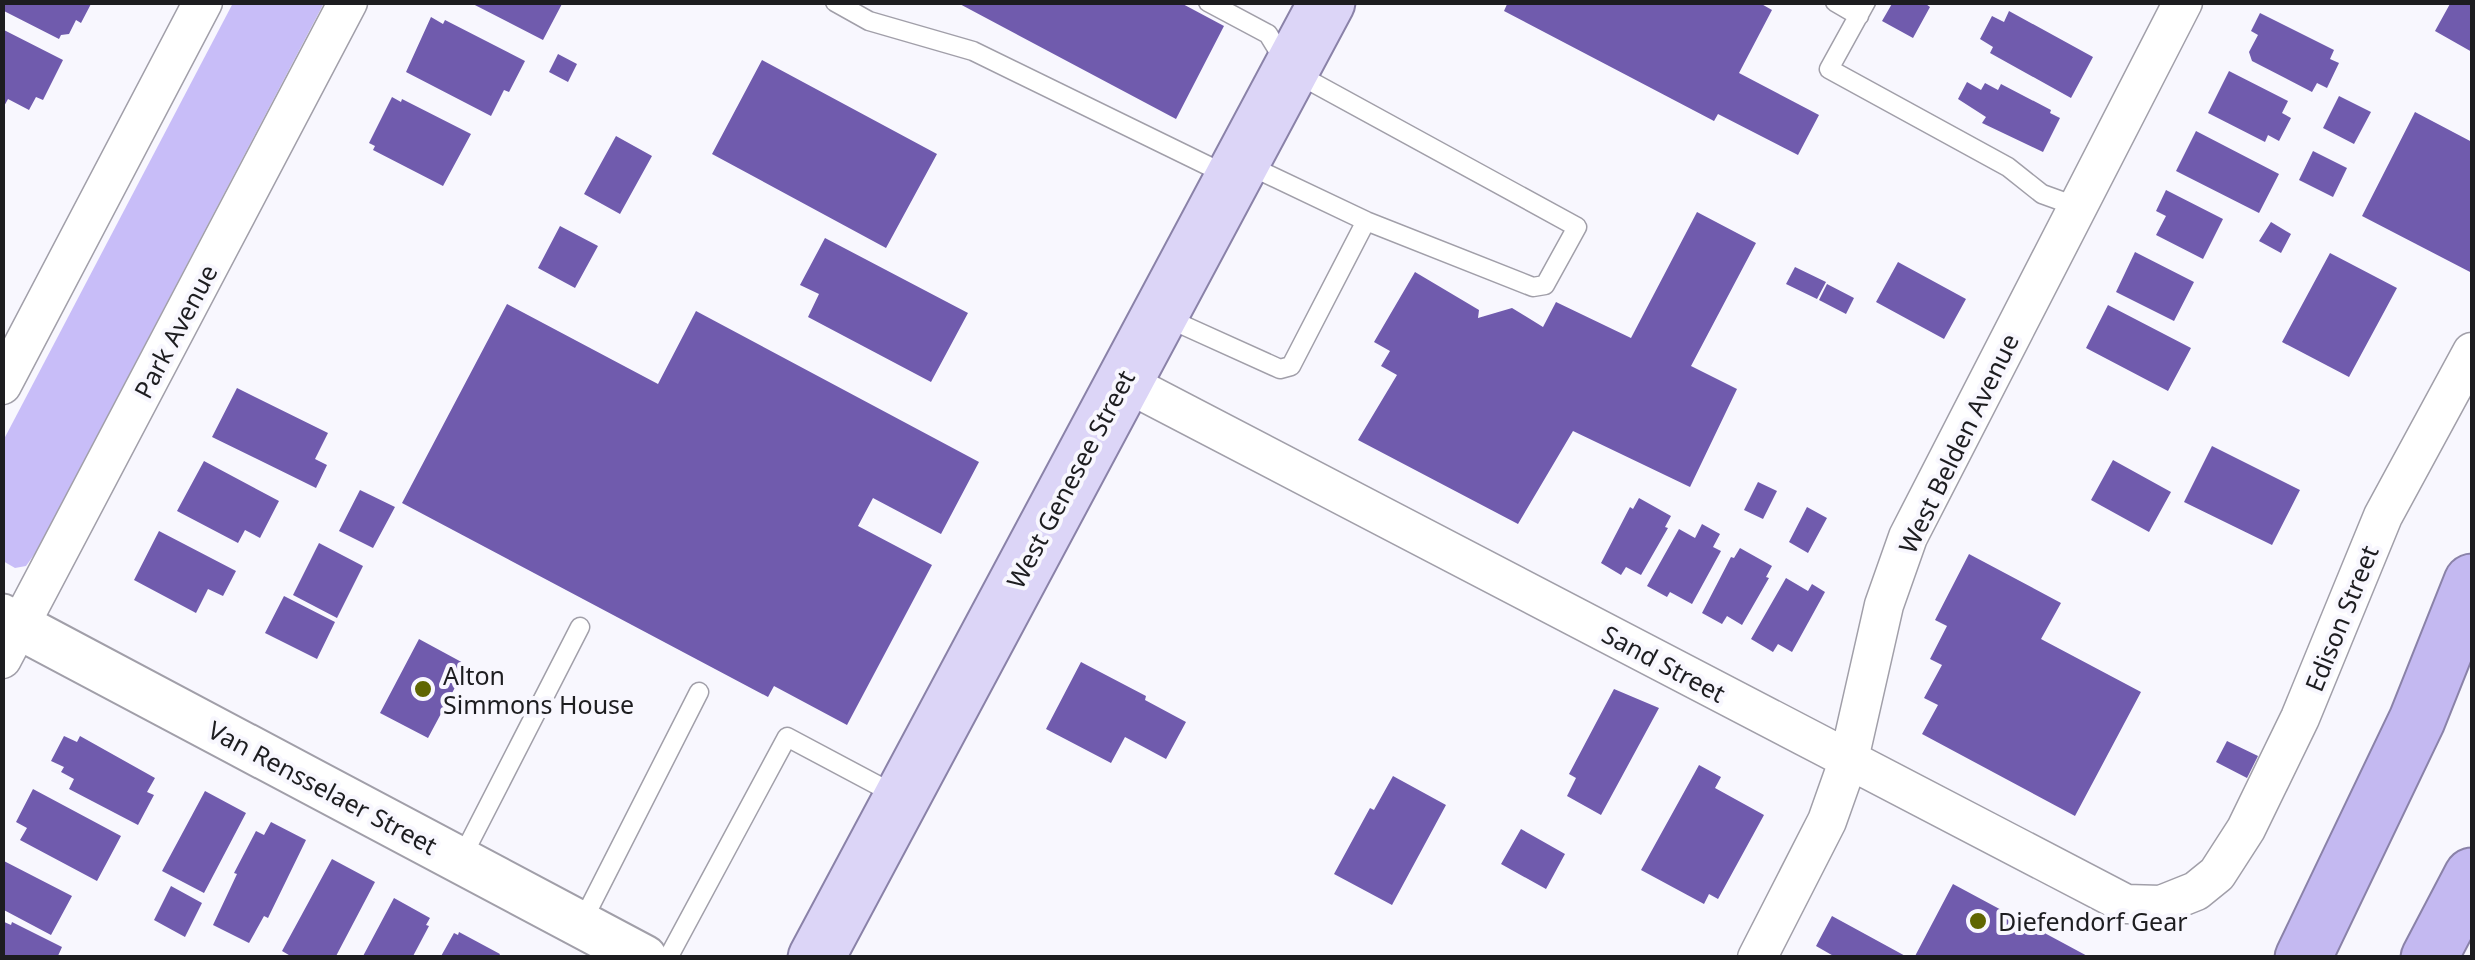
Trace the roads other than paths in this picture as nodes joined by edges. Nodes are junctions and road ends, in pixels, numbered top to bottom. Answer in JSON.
{"nodes":[{"id":1,"x":203,"y":2,"type":"edge"},
{"id":2,"x":348,"y":2,"type":"edge"},
{"id":3,"x":836,"y":2,"type":"edge"},
{"id":4,"x":1208,"y":2,"type":"edge"},
{"id":5,"x":1327,"y":2,"type":"edge"},
{"id":6,"x":1835,"y":2,"type":"edge"},
{"id":7,"x":2184,"y":2,"type":"edge"},
{"id":8,"x":1862,"y":9,"type":"edge"},
{"id":9,"x":1290,"y":70,"type":"junction"},
{"id":10,"x":1237,"y":170,"type":"junction"},
{"id":11,"x":2078,"y":208,"type":"junction"},
{"id":12,"x":1366,"y":221,"type":"junction"},
{"id":13,"x":1159,"y":314,"type":"junction"},
{"id":14,"x":2472,"y":352,"type":"edge"},
{"id":15,"x":1123,"y":380,"type":"junction"},
{"id":16,"x":2,"y":385,"type":"edge"},
{"id":17,"x":2472,"y":582,"type":"edge"},
{"id":18,"x":580,"y":627,"type":"dead end"},
{"id":19,"x":8,"y":634,"type":"edge"},
{"id":20,"x":2472,"y":687,"type":"edge"},
{"id":21,"x":699,"y":692,"type":"dead end"},
{"id":22,"x":1849,"y":759,"type":"junction"},
{"id":23,"x":900,"y":798,"type":"junction"},
{"id":24,"x":460,"y":860,"type":"junction"},
{"id":25,"x":2472,"y":876,"type":"edge"},
{"id":26,"x":2209,"y":881,"type":"joint"},
{"id":27,"x":581,"y":924,"type":"junction"},
{"id":28,"x":644,"y":958,"type":"edge"},
{"id":29,"x":668,"y":958,"type":"edge"},
{"id":30,"x":816,"y":958,"type":"edge"},
{"id":31,"x":1758,"y":958,"type":"edge"},
{"id":32,"x":2303,"y":958,"type":"edge"},
{"id":33,"x":2329,"y":958,"type":"edge"},
{"id":34,"x":2429,"y":958,"type":"edge"}],
"edges":[{"from":1,"to":16,"type":"street"},
{"from":2,"to":19,"type":"street","name":"Park Avenue"},
{"from":3,"to":10,"type":"lane"},
{"from":4,"to":9,"type":"lane"},
{"from":5,"to":9,"type":"main road","name":"West Genesee Street"},
{"from":6,"to":8,"type":"lane"},
{"from":7,"to":11,"type":"street","name":"West Belden Avenue"},
{"from":8,"to":11,"type":"lane"},
{"from":9,"to":10,"type":"main road","name":"West Genesee Street"},
{"from":9,"to":12,"type":"lane"},
{"from":10,"to":12,"type":"lane"},
{"from":10,"to":13,"type":"main road","name":"West Genesee Street"},
{"from":11,"to":22,"type":"street","name":"West Belden Avenue"},
{"from":12,"to":13,"type":"lane"},
{"from":13,"to":15,"type":"main road","name":"West Genesee Street"},
{"from":14,"to":26,"type":"street","name":"Edison Street"},
{"from":15,"to":22,"type":"street","name":"Sand Street"},
{"from":15,"to":23,"type":"main road","name":"West Genesee Street"},
{"from":17,"to":32,"type":"highway"},
{"from":18,"to":24,"type":"lane"},
{"from":19,"to":24,"type":"street","name":"Van Rensselaer Street"},
{"from":20,"to":33,"type":"highway"},
{"from":21,"to":27,"type":"lane"},
{"from":22,"to":26,"type":"street","name":"Sand Street"},
{"from":22,"to":31,"type":"street","name":"West Belden Avenue"},
{"from":23,"to":29,"type":"lane"},
{"from":23,"to":30,"type":"main road","name":"West Genesee Street"},
{"from":24,"to":27,"type":"street","name":"Van Rensselaer Street"},
{"from":25,"to":34,"type":"highway"},
{"from":27,"to":28,"type":"street","name":"Van Rensselaer Street"}]}
